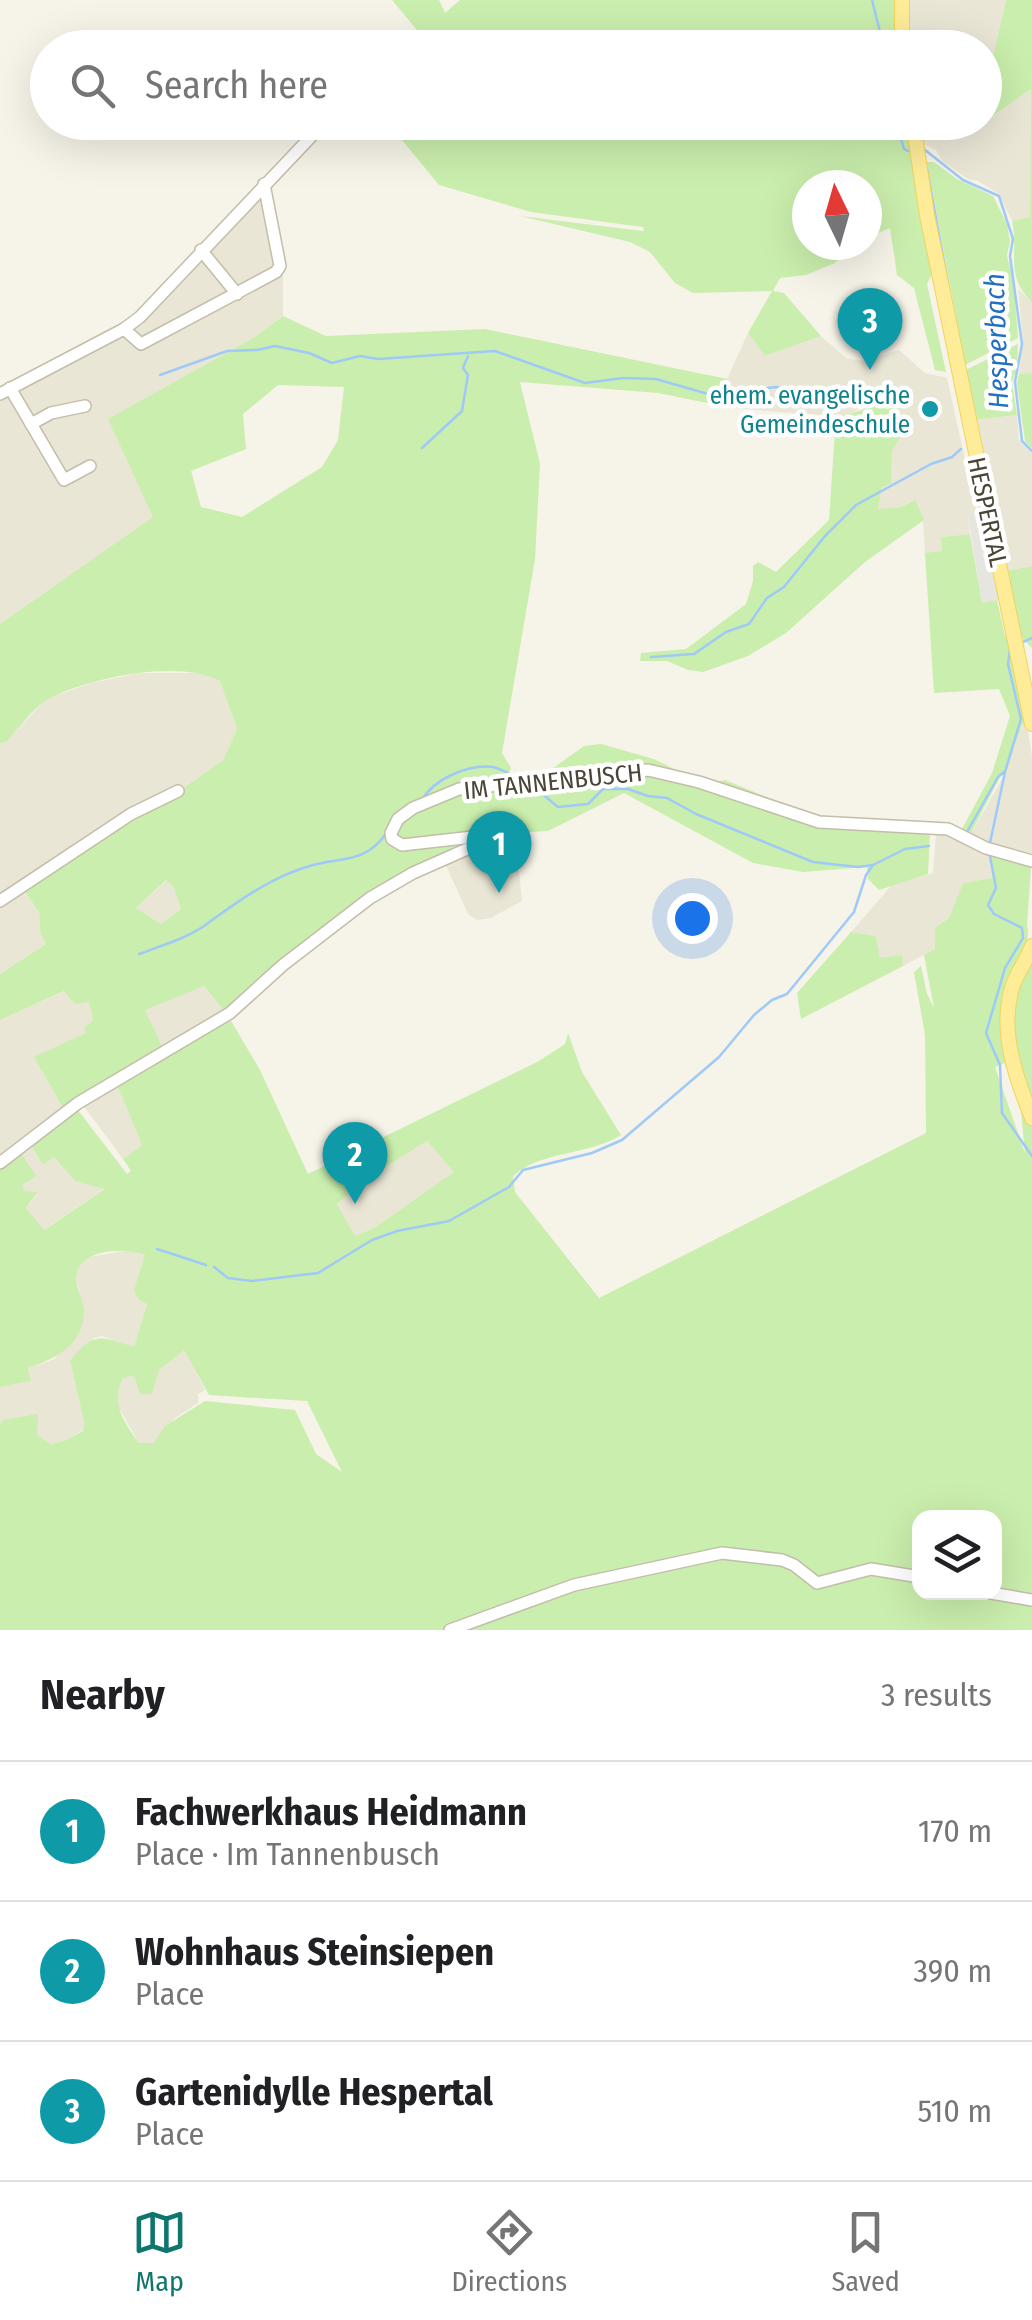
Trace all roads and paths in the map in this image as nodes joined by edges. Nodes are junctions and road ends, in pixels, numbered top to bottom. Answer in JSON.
{"nodes":[{"id":1,"x":902,"y":0,"type":"edge"},
{"id":2,"x":902,"y":30,"type":"edge"},
{"id":3,"x":307,"y":140,"type":"edge"},
{"id":4,"x":915,"y":140,"type":"edge"},
{"id":5,"x":264,"y":184,"type":"junction"},
{"id":6,"x":201,"y":250,"type":"junction"},
{"id":7,"x":237,"y":294,"type":"junction"},
{"id":8,"x":124,"y":329,"type":"junction"},
{"id":9,"x":5,"y":391,"type":"edge"},
{"id":10,"x":85,"y":406,"type":"dead end"},
{"id":11,"x":31,"y":424,"type":"junction"},
{"id":12,"x":90,"y":466,"type":"dead end"},
{"id":13,"x":1032,"y":724,"type":"edge"},
{"id":14,"x":178,"y":791,"type":"dead end"},
{"id":15,"x":1032,"y":860,"type":"edge"},
{"id":16,"x":0,"y":901,"type":"edge"},
{"id":17,"x":1032,"y":946,"type":"edge"},
{"id":18,"x":1032,"y":1118,"type":"edge"},
{"id":19,"x":0,"y":1164,"type":"edge"},
{"id":20,"x":912,"y":1576,"type":"edge"},
{"id":21,"x":1002,"y":1595,"type":"edge"},
{"id":22,"x":1032,"y":1600,"type":"edge"},
{"id":23,"x":450,"y":1630,"type":"edge"}],
"edges":[{"from":1,"to":2,"type":"main road"},
{"from":3,"to":5,"type":"street"},
{"from":4,"to":13,"type":"main road","name":"HESPERTAL"},
{"from":5,"to":6,"type":"street"},
{"from":5,"to":7,"type":"street"},
{"from":6,"to":7,"type":"street"},
{"from":6,"to":8,"type":"street"},
{"from":7,"to":8,"type":"street"},
{"from":8,"to":9,"type":"street"},
{"from":9,"to":11,"type":"street"},
{"from":10,"to":11,"type":"street"},
{"from":11,"to":12,"type":"street"},
{"from":14,"to":16,"type":"street"},
{"from":15,"to":19,"type":"street","name":"IM TANNENBUSCH"},
{"from":17,"to":18,"type":"main road"},
{"from":20,"to":23,"type":"street"},
{"from":21,"to":22,"type":"street"}]}
